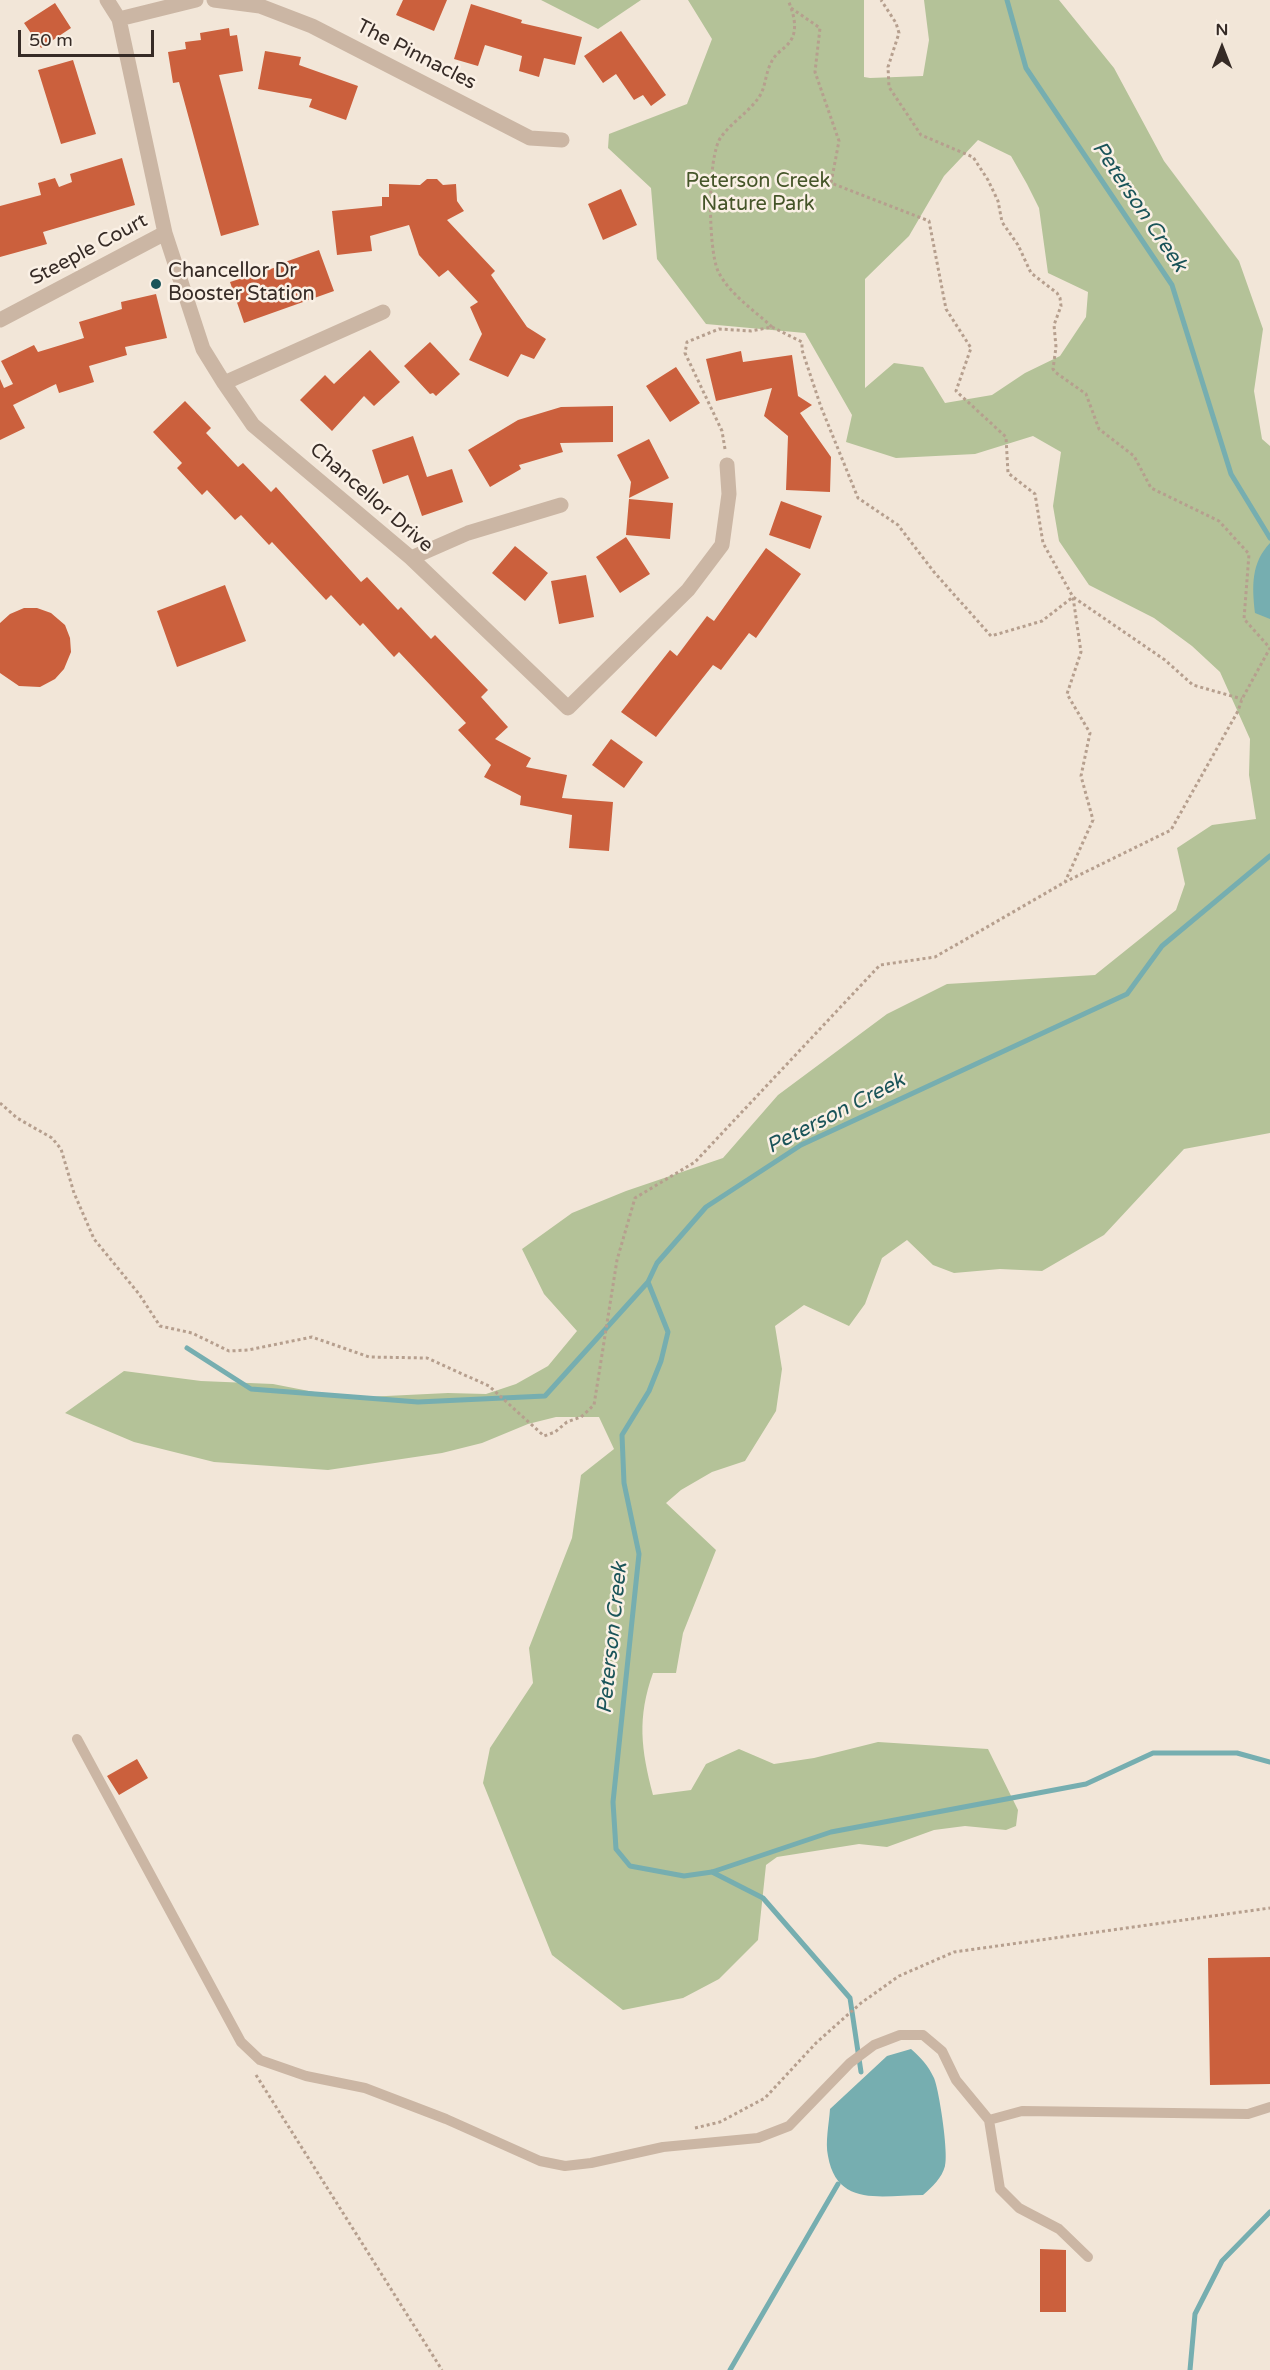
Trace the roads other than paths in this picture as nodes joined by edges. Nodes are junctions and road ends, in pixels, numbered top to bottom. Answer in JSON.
{"nodes":[{"id":1,"x":107,"y":0,"type":"edge"},
{"id":2,"x":196,"y":0,"type":"edge"},
{"id":3,"x":214,"y":0,"type":"edge"},
{"id":4,"x":119,"y":19,"type":"junction"},
{"id":5,"x":562,"y":140,"type":"dead end"},
{"id":6,"x":165,"y":233,"type":"junction"},
{"id":7,"x":383,"y":312,"type":"dead end"},
{"id":8,"x":0,"y":320,"type":"edge"},
{"id":9,"x":224,"y":383,"type":"junction"},
{"id":10,"x":727,"y":465,"type":"road end"},
{"id":11,"x":561,"y":506,"type":"dead end"},
{"id":12,"x":411,"y":558,"type":"junction"},
{"id":13,"x":76,"y":1739,"type":"dead end"},
{"id":14,"x":1270,"y":2107,"type":"edge"},
{"id":15,"x":989,"y":2120,"type":"junction"},
{"id":16,"x":1088,"y":2257,"type":"dead end"}],
"edges":[{"from":1,"to":4,"type":"street","name":"Chancellor Drive"},
{"from":2,"to":4,"type":"street"},
{"from":3,"to":5,"type":"street","name":"The Pinnacles"},
{"from":4,"to":6,"type":"street","name":"Chancellor Drive"},
{"from":6,"to":8,"type":"street","name":"Steeple Court"},
{"from":6,"to":9,"type":"street","name":"Chancellor Drive"},
{"from":7,"to":9,"type":"street"},
{"from":9,"to":12,"type":"street","name":"Chancellor Drive"},
{"from":10,"to":12,"type":"street","name":"Chancellor Drive"},
{"from":11,"to":12,"type":"street"},
{"from":13,"to":15,"type":"lane"},
{"from":14,"to":15,"type":"lane"},
{"from":15,"to":16,"type":"lane"}]}
